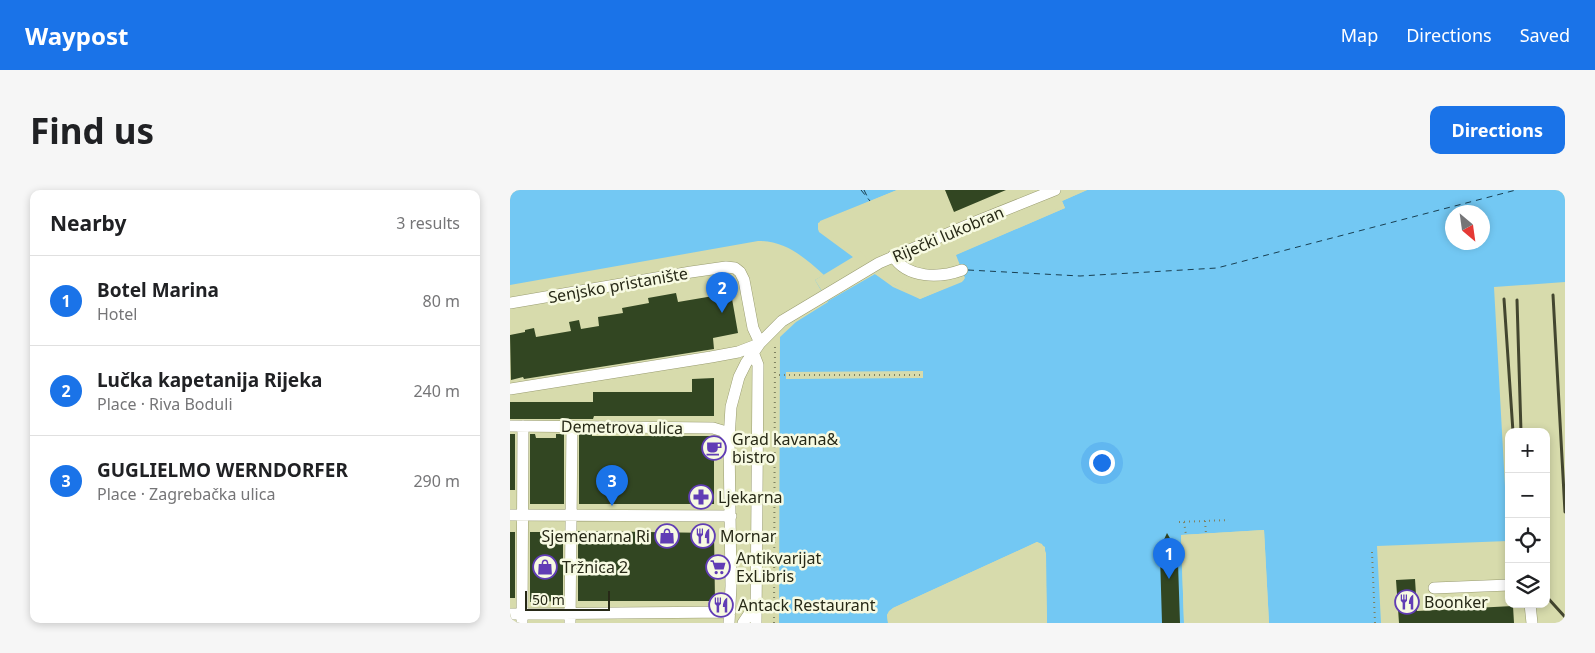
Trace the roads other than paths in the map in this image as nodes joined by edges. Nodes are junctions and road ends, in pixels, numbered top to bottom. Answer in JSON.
{"nodes":[{"id":1,"x":1055,"y":190,"type":"edge"},
{"id":2,"x":893,"y":256,"type":"junction"},
{"id":3,"x":962,"y":270,"type":"dead end"},
{"id":4,"x":510,"y":303,"type":"edge"},
{"id":5,"x":758,"y":346,"type":"junction"},
{"id":6,"x":724,"y":355,"type":"junction"},
{"id":7,"x":739,"y":377,"type":"junction"},
{"id":8,"x":510,"y":389,"type":"edge"},
{"id":9,"x":731,"y":407,"type":"junction"},
{"id":10,"x":510,"y":426,"type":"edge"},
{"id":11,"x":522,"y":426,"type":"junction"},
{"id":12,"x":572,"y":426,"type":"junction"},
{"id":13,"x":713,"y":428,"type":"junction"},
{"id":14,"x":729,"y":439,"type":"junction"},
{"id":15,"x":516,"y":515,"type":"edge"},
{"id":16,"x":571,"y":515,"type":"junction"},
{"id":17,"x":731,"y":516,"type":"junction"},
{"id":18,"x":1505,"y":585,"type":"edge"},
{"id":19,"x":1434,"y":588,"type":"dead end"},
{"id":20,"x":756,"y":605,"type":"junction"},
{"id":21,"x":1530,"y":608,"type":"edge"},
{"id":22,"x":518,"y":617,"type":"edge"},
{"id":23,"x":730,"y":617,"type":"edge"},
{"id":24,"x":570,"y":618,"type":"edge"},
{"id":25,"x":742,"y":623,"type":"edge"},
{"id":26,"x":756,"y":623,"type":"edge"},
{"id":27,"x":1532,"y":623,"type":"edge"}],
"edges":[{"from":1,"to":2,"type":"street","name":"Riječki lukobran"},
{"from":2,"to":3,"type":"street"},
{"from":2,"to":5,"type":"street","name":"Riječki lukobran"},
{"from":4,"to":5,"type":"street","name":"Senjsko pristanište"},
{"from":5,"to":6,"type":"street"},
{"from":5,"to":7,"type":"street"},
{"from":5,"to":20,"type":"street"},
{"from":6,"to":7,"type":"street"},
{"from":6,"to":8,"type":"street"},
{"from":7,"to":9,"type":"street"},
{"from":9,"to":13,"type":"street"},
{"from":9,"to":14,"type":"street"},
{"from":10,"to":11,"type":"street","name":"Demetrova ulica"},
{"from":11,"to":12,"type":"street","name":"Demetrova ulica"},
{"from":11,"to":15,"type":"street"},
{"from":12,"to":13,"type":"street","name":"Demetrova ulica"},
{"from":12,"to":16,"type":"street"},
{"from":13,"to":14,"type":"street"},
{"from":14,"to":17,"type":"street"},
{"from":15,"to":16,"type":"street"},
{"from":15,"to":22,"type":"street"},
{"from":16,"to":17,"type":"street"},
{"from":16,"to":24,"type":"street"},
{"from":17,"to":23,"type":"street"},
{"from":18,"to":19,"type":"street"},
{"from":20,"to":25,"type":"street"},
{"from":20,"to":26,"type":"street"},
{"from":21,"to":27,"type":"street"},
{"from":22,"to":24,"type":"street"},
{"from":23,"to":24,"type":"street"}]}
